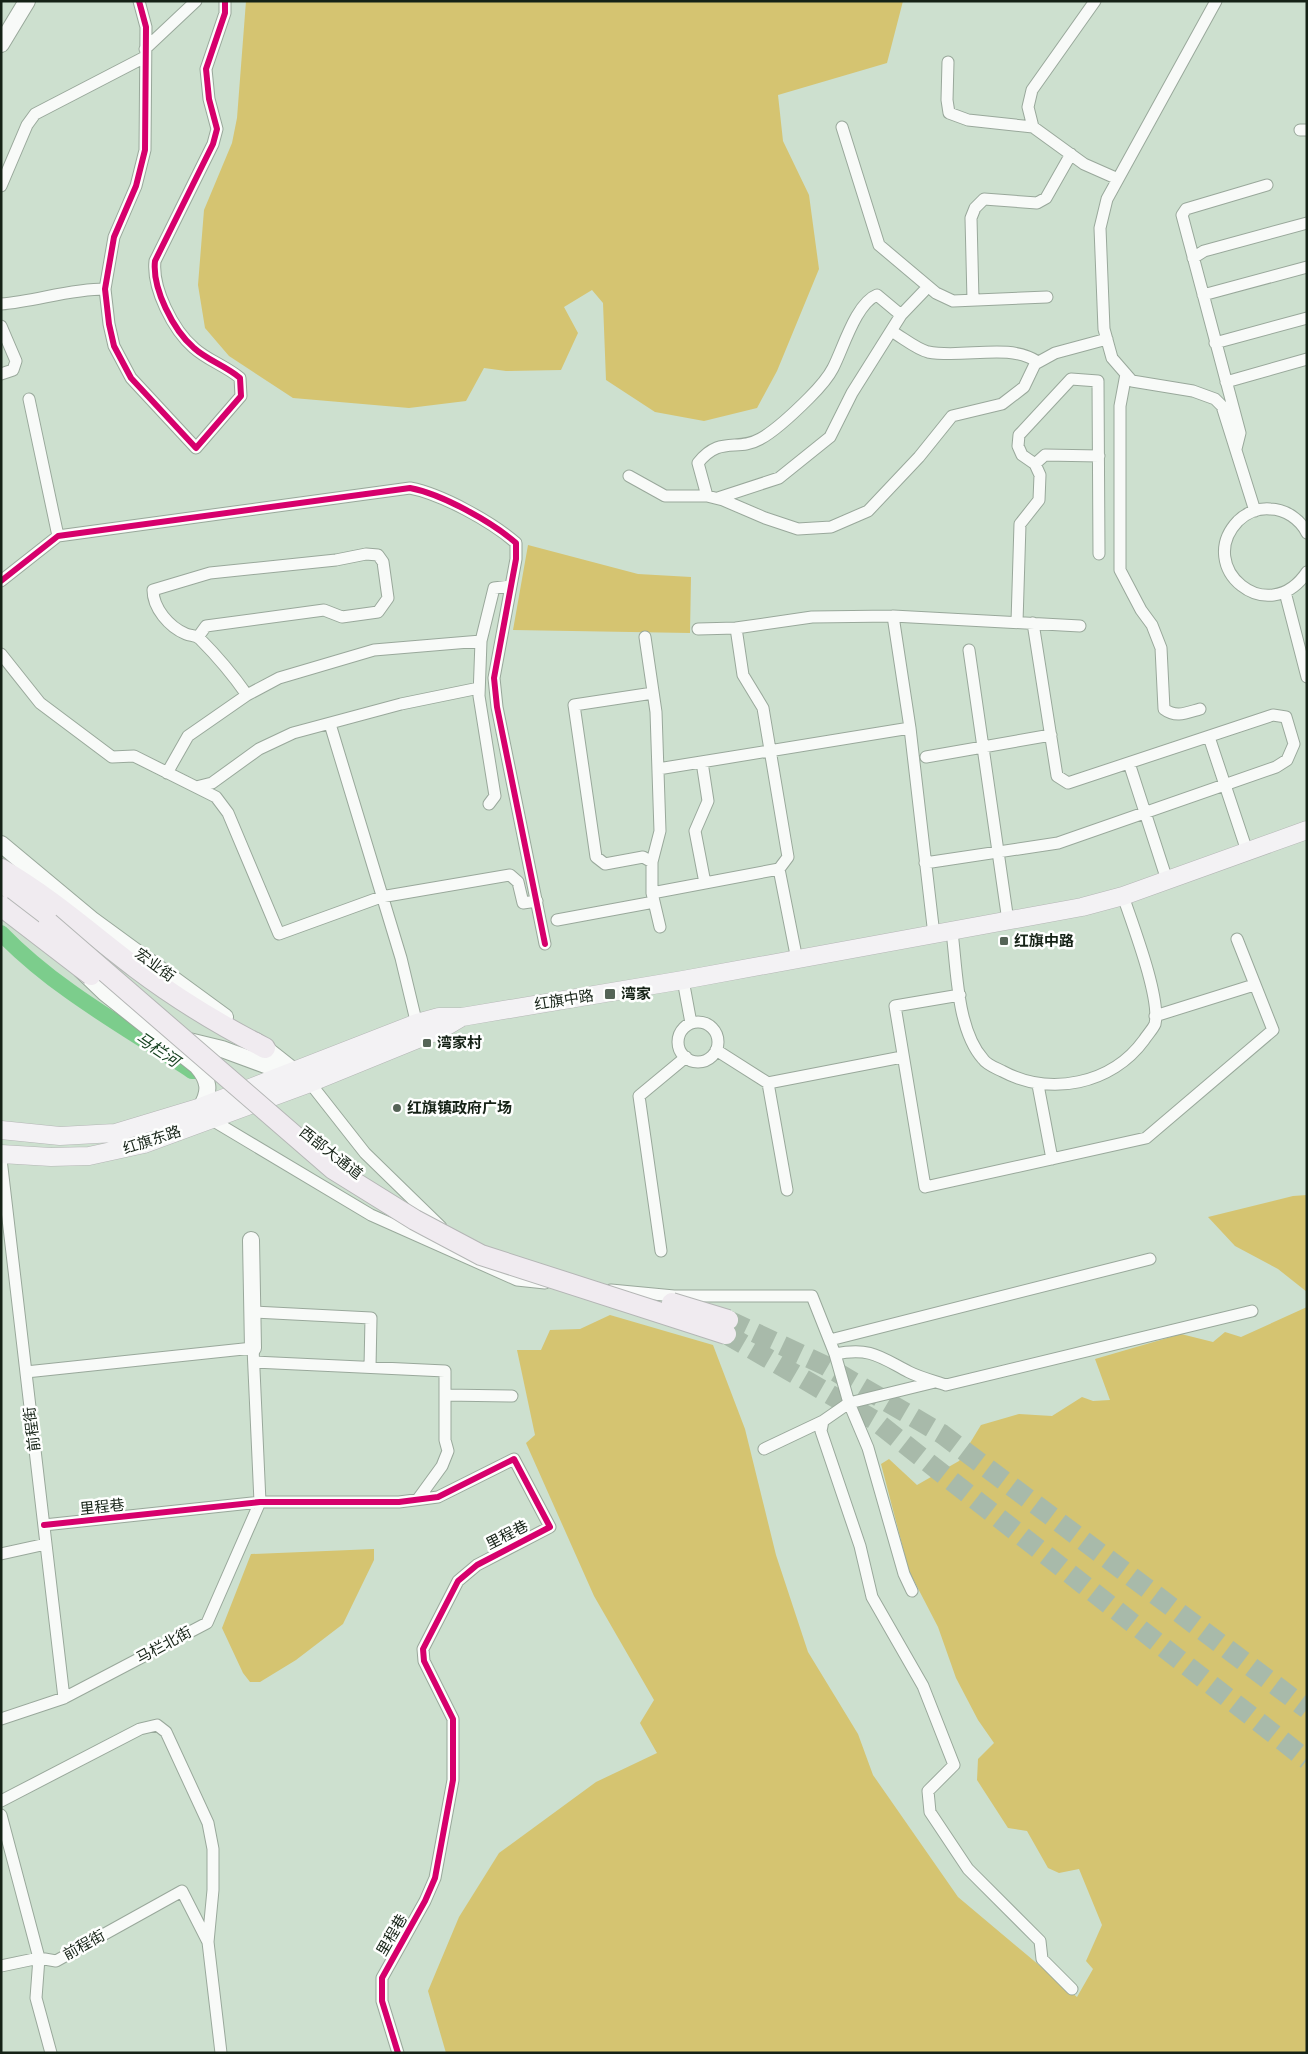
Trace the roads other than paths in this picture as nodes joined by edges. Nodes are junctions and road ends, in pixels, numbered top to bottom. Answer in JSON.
{"nodes":[{"id":1,"x":15,"y":1,"type":"edge"},
{"id":2,"x":27,"y":1,"type":"edge"},
{"id":3,"x":139,"y":1,"type":"edge"},
{"id":4,"x":196,"y":1,"type":"edge"},
{"id":5,"x":225,"y":1,"type":"edge"},
{"id":6,"x":1094,"y":1,"type":"edge"},
{"id":7,"x":1216,"y":1,"type":"edge"},
{"id":8,"x":1,"y":24,"type":"edge"},
{"id":9,"x":1,"y":44,"type":"edge"},
{"id":10,"x":145,"y":53,"type":"junction"},
{"id":11,"x":948,"y":62,"type":"dead end"},
{"id":12,"x":842,"y":127,"type":"dead end"},
{"id":13,"x":1033,"y":127,"type":"junction"},
{"id":14,"x":1070,"y":154,"type":"junction"},
{"id":15,"x":1118,"y":179,"type":"junction"},
{"id":16,"x":1267,"y":185,"type":"dead end"},
{"id":17,"x":1,"y":186,"type":"edge"},
{"id":18,"x":1307,"y":224,"type":"edge"},
{"id":19,"x":1193,"y":258,"type":"junction"},
{"id":20,"x":1307,"y":267,"type":"edge"},
{"id":21,"x":105,"y":289,"type":"junction"},
{"id":22,"x":924,"y":291,"type":"dead end"},
{"id":23,"x":1203,"y":295,"type":"junction"},
{"id":24,"x":1047,"y":298,"type":"dead end"},
{"id":25,"x":973,"y":300,"type":"junction"},
{"id":26,"x":1,"y":304,"type":"edge"},
{"id":27,"x":901,"y":315,"type":"junction"},
{"id":28,"x":1307,"y":318,"type":"edge"},
{"id":29,"x":1,"y":326,"type":"edge"},
{"id":30,"x":891,"y":331,"type":"junction"},
{"id":31,"x":1107,"y":339,"type":"junction"},
{"id":32,"x":1215,"y":343,"type":"junction"},
{"id":33,"x":1307,"y":359,"type":"edge"},
{"id":34,"x":1038,"y":362,"type":"junction"},
{"id":35,"x":1,"y":374,"type":"edge"},
{"id":36,"x":1126,"y":374,"type":"junction"},
{"id":37,"x":1226,"y":382,"type":"junction"},
{"id":38,"x":29,"y":400,"type":"dead end"},
{"id":39,"x":1236,"y":451,"type":"junction"},
{"id":40,"x":1099,"y":456,"type":"junction"},
{"id":41,"x":1036,"y":464,"type":"junction"},
{"id":42,"x":630,"y":476,"type":"dead end"},
{"id":43,"x":712,"y":497,"type":"junction"},
{"id":44,"x":1255,"y":511,"type":"junction"},
{"id":45,"x":1307,"y":533,"type":"edge"},
{"id":46,"x":58,"y":536,"type":"junction"},
{"id":47,"x":1099,"y":554,"type":"dead end"},
{"id":48,"x":1307,"y":572,"type":"edge"},
{"id":49,"x":1,"y":582,"type":"edge"},
{"id":50,"x":511,"y":586,"type":"junction"},
{"id":51,"x":1285,"y":592,"type":"junction"},
{"id":52,"x":894,"y":616,"type":"junction"},
{"id":53,"x":1017,"y":622,"type":"junction"},
{"id":54,"x":1033,"y":623,"type":"junction"},
{"id":55,"x":1080,"y":626,"type":"dead end"},
{"id":56,"x":736,"y":628,"type":"junction"},
{"id":57,"x":698,"y":629,"type":"dead end"},
{"id":58,"x":198,"y":637,"type":"junction"},
{"id":59,"x":645,"y":637,"type":"dead end"},
{"id":60,"x":481,"y":642,"type":"junction"},
{"id":61,"x":969,"y":650,"type":"dead end"},
{"id":62,"x":1,"y":654,"type":"edge"},
{"id":63,"x":1307,"y":677,"type":"edge"},
{"id":64,"x":479,"y":688,"type":"junction"},
{"id":65,"x":653,"y":693,"type":"junction"},
{"id":66,"x":247,"y":695,"type":"junction"},
{"id":67,"x":1200,"y":709,"type":"dead end"},
{"id":68,"x":330,"y":724,"type":"junction"},
{"id":69,"x":910,"y":728,"type":"junction"},
{"id":70,"x":1051,"y":735,"type":"junction"},
{"id":71,"x":1208,"y":737,"type":"junction"},
{"id":72,"x":984,"y":747,"type":"junction"},
{"id":73,"x":770,"y":751,"type":"junction"},
{"id":74,"x":926,"y":757,"type":"dead end"},
{"id":75,"x":702,"y":762,"type":"junction"},
{"id":76,"x":1129,"y":763,"type":"junction"},
{"id":77,"x":658,"y":769,"type":"junction"},
{"id":78,"x":167,"y":773,"type":"junction"},
{"id":79,"x":1224,"y":785,"type":"junction"},
{"id":80,"x":196,"y":787,"type":"junction"},
{"id":81,"x":489,"y":804,"type":"dead end"},
{"id":82,"x":1145,"y":812,"type":"junction"},
{"id":83,"x":1307,"y":830,"type":"edge"},
{"id":84,"x":1,"y":844,"type":"edge"},
{"id":85,"x":1000,"y":852,"type":"junction"},
{"id":86,"x":1247,"y":852,"type":"junction"},
{"id":87,"x":652,"y":862,"type":"junction"},
{"id":88,"x":925,"y":863,"type":"junction"},
{"id":89,"x":779,"y":868,"type":"junction"},
{"id":90,"x":1,"y":869,"type":"edge"},
{"id":91,"x":1167,"y":880,"type":"junction"},
{"id":92,"x":1,"y":881,"type":"edge"},
{"id":93,"x":705,"y":883,"type":"junction"},
{"id":94,"x":1,"y":894,"type":"edge"},
{"id":95,"x":1122,"y":896,"type":"junction"},
{"id":96,"x":381,"y":897,"type":"junction"},
{"id":97,"x":653,"y":898,"type":"junction"},
{"id":98,"x":537,"y":901,"type":"junction"},
{"id":99,"x":1,"y":906,"type":"edge"},
{"id":100,"x":557,"y":920,"type":"dead end"},
{"id":101,"x":1008,"y":921,"type":"junction"},
{"id":102,"x":660,"y":927,"type":"dead end"},
{"id":103,"x":952,"y":932,"type":"junction"},
{"id":104,"x":934,"y":935,"type":"junction"},
{"id":105,"x":1237,"y":940,"type":"dead end"},
{"id":106,"x":545,"y":944,"type":"dead end"},
{"id":107,"x":797,"y":960,"type":"junction"},
{"id":108,"x":683,"y":980,"type":"junction"},
{"id":109,"x":1254,"y":985,"type":"junction"},
{"id":110,"x":960,"y":995,"type":"junction"},
{"id":111,"x":1154,"y":1016,"type":"junction"},
{"id":112,"x":690,"y":1023,"type":"junction"},
{"id":113,"x":418,"y":1030,"type":"junction"},
{"id":114,"x":164,"y":1034,"type":"junction"},
{"id":115,"x":265,"y":1048,"type":"junction"},
{"id":116,"x":716,"y":1050,"type":"junction"},
{"id":117,"x":902,"y":1057,"type":"junction"},
{"id":118,"x":686,"y":1058,"type":"junction"},
{"id":119,"x":295,"y":1079,"type":"junction"},
{"id":120,"x":768,"y":1082,"type":"junction"},
{"id":121,"x":1038,"y":1085,"type":"junction"},
{"id":122,"x":211,"y":1115,"type":"junction"},
{"id":123,"x":1,"y":1130,"type":"edge"},
{"id":124,"x":1,"y":1154,"type":"edge"},
{"id":125,"x":1,"y":1159,"type":"edge"},
{"id":126,"x":1052,"y":1159,"type":"junction"},
{"id":127,"x":787,"y":1190,"type":"dead end"},
{"id":128,"x":251,"y":1240,"type":"dead end"},
{"id":129,"x":661,"y":1251,"type":"dead end"},
{"id":130,"x":1150,"y":1259,"type":"dead end"},
{"id":131,"x":476,"y":1262,"type":"junction"},
{"id":132,"x":252,"y":1312,"type":"junction"},
{"id":133,"x":1252,"y":1312,"type":"dead end"},
{"id":134,"x":830,"y":1340,"type":"junction"},
{"id":135,"x":835,"y":1354,"type":"junction"},
{"id":136,"x":254,"y":1355,"type":"junction"},
{"id":137,"x":370,"y":1368,"type":"junction"},
{"id":138,"x":26,"y":1372,"type":"junction"},
{"id":139,"x":935,"y":1382,"type":"junction"},
{"id":140,"x":445,"y":1395,"type":"junction"},
{"id":141,"x":512,"y":1396,"type":"dead end"},
{"id":142,"x":849,"y":1403,"type":"junction"},
{"id":143,"x":823,"y":1421,"type":"junction"},
{"id":144,"x":764,"y":1450,"type":"dead end"},
{"id":145,"x":418,"y":1499,"type":"junction"},
{"id":146,"x":260,"y":1502,"type":"junction"},
{"id":147,"x":44,"y":1525,"type":"junction"},
{"id":148,"x":46,"y":1544,"type":"junction"},
{"id":149,"x":1,"y":1554,"type":"edge"},
{"id":150,"x":912,"y":1591,"type":"dead end"},
{"id":151,"x":64,"y":1698,"type":"junction"},
{"id":152,"x":1,"y":1719,"type":"edge"},
{"id":153,"x":1,"y":1801,"type":"edge"},
{"id":154,"x":1,"y":1815,"type":"edge"},
{"id":155,"x":208,"y":1942,"type":"junction"},
{"id":156,"x":39,"y":1958,"type":"junction"},
{"id":157,"x":1,"y":1966,"type":"edge"},
{"id":158,"x":1072,"y":1989,"type":"dead end"},
{"id":159,"x":396,"y":2052,"type":"edge"},
{"id":160,"x":51,"y":2053,"type":"edge"},
{"id":161,"x":221,"y":2053,"type":"edge"}],
"edges":[{"from":1,"to":8,"type":"main road"},
{"from":2,"to":9,"type":"main road"},
{"from":3,"to":10,"type":"street"},
{"from":4,"to":10,"type":"street"},
{"from":5,"to":21,"type":"street"},
{"from":6,"to":13,"type":"street"},
{"from":7,"to":15,"type":"street"},
{"from":10,"to":17,"type":"street"},
{"from":10,"to":21,"type":"street"},
{"from":11,"to":13,"type":"street"},
{"from":12,"to":25,"type":"street"},
{"from":13,"to":14,"type":"street"},
{"from":14,"to":15,"type":"street"},
{"from":14,"to":25,"type":"street"},
{"from":15,"to":31,"type":"street"},
{"from":16,"to":19,"type":"street"},
{"from":18,"to":19,"type":"street"},
{"from":19,"to":23,"type":"street"},
{"from":20,"to":23,"type":"street"},
{"from":21,"to":26,"type":"street"},
{"from":22,"to":27,"type":"street"},
{"from":23,"to":32,"type":"street"},
{"from":24,"to":25,"type":"street"},
{"from":27,"to":30,"type":"street"},
{"from":27,"to":43,"type":"street"},
{"from":28,"to":32,"type":"street"},
{"from":29,"to":35,"type":"street"},
{"from":30,"to":34,"type":"street"},
{"from":30,"to":43,"type":"street"},
{"from":31,"to":34,"type":"street"},
{"from":31,"to":36,"type":"street"},
{"from":32,"to":37,"type":"street"},
{"from":33,"to":37,"type":"street"},
{"from":34,"to":43,"type":"street"},
{"from":36,"to":39,"type":"street"},
{"from":36,"to":67,"type":"street"},
{"from":37,"to":39,"type":"street"},
{"from":38,"to":46,"type":"street"},
{"from":39,"to":44,"type":"street"},
{"from":40,"to":41,"type":"street"},
{"from":40,"to":41,"type":"street"},
{"from":40,"to":47,"type":"street"},
{"from":41,"to":53,"type":"street"},
{"from":42,"to":43,"type":"street"},
{"from":44,"to":45,"type":"street"},
{"from":44,"to":51,"type":"street"},
{"from":46,"to":49,"type":"street"},
{"from":46,"to":50,"type":"street"},
{"from":48,"to":51,"type":"street"},
{"from":50,"to":60,"type":"street"},
{"from":50,"to":98,"type":"street"},
{"from":51,"to":63,"type":"street"},
{"from":52,"to":53,"type":"street"},
{"from":52,"to":56,"type":"street"},
{"from":52,"to":69,"type":"street"},
{"from":53,"to":54,"type":"street"},
{"from":54,"to":55,"type":"street"},
{"from":54,"to":70,"type":"street"},
{"from":56,"to":57,"type":"street"},
{"from":56,"to":73,"type":"street"},
{"from":58,"to":58,"type":"street"},
{"from":58,"to":66,"type":"street"},
{"from":59,"to":65,"type":"street"},
{"from":60,"to":64,"type":"street"},
{"from":60,"to":66,"type":"street"},
{"from":61,"to":72,"type":"street"},
{"from":62,"to":78,"type":"street"},
{"from":64,"to":68,"type":"street"},
{"from":64,"to":81,"type":"street"},
{"from":65,"to":77,"type":"street"},
{"from":65,"to":87,"type":"street"},
{"from":66,"to":78,"type":"street"},
{"from":68,"to":80,"type":"street"},
{"from":68,"to":96,"type":"street"},
{"from":69,"to":73,"type":"street"},
{"from":69,"to":88,"type":"street"},
{"from":70,"to":72,"type":"street"},
{"from":70,"to":76,"type":"street"},
{"from":71,"to":76,"type":"street"},
{"from":71,"to":79,"type":"street"},
{"from":71,"to":79,"type":"street"},
{"from":72,"to":74,"type":"street"},
{"from":72,"to":85,"type":"street"},
{"from":73,"to":75,"type":"street"},
{"from":73,"to":89,"type":"street"},
{"from":75,"to":77,"type":"street"},
{"from":75,"to":93,"type":"street"},
{"from":76,"to":82,"type":"street"},
{"from":77,"to":87,"type":"street"},
{"from":78,"to":80,"type":"street"},
{"from":79,"to":82,"type":"street"},
{"from":79,"to":86,"type":"street"},
{"from":80,"to":96,"type":"street"},
{"from":82,"to":85,"type":"street"},
{"from":82,"to":91,"type":"street"},
{"from":83,"to":86,"type":"main road","name":"红旗中路"},
{"from":84,"to":115,"type":"main road","name":"宏业街"},
{"from":85,"to":88,"type":"street"},
{"from":85,"to":101,"type":"street"},
{"from":86,"to":91,"type":"main road","name":"红旗中路"},
{"from":87,"to":97,"type":"street"},
{"from":88,"to":104,"type":"street"},
{"from":89,"to":93,"type":"street"},
{"from":89,"to":107,"type":"street"},
{"from":90,"to":92,"type":"highway","name":"西部大通道","bridge":true},
{"from":90,"to":115,"type":"highway"},
{"from":91,"to":95,"type":"main road","name":"红旗中路"},
{"from":93,"to":97,"type":"street"},
{"from":94,"to":114,"type":"main road"},
{"from":95,"to":101,"type":"main road","name":"红旗中路"},
{"from":95,"to":111,"type":"street"},
{"from":96,"to":98,"type":"street"},
{"from":96,"to":113,"type":"street"},
{"from":97,"to":100,"type":"street"},
{"from":97,"to":102,"type":"street"},
{"from":98,"to":106,"type":"street"},
{"from":99,"to":114,"type":"highway","bridge":true},
{"from":101,"to":103,"type":"main road","name":"红旗中路"},
{"from":103,"to":104,"type":"main road","name":"红旗中路"},
{"from":103,"to":110,"type":"street"},
{"from":104,"to":107,"type":"main road","name":"红旗中路"},
{"from":105,"to":109,"type":"street"},
{"from":107,"to":108,"type":"main road","name":"红旗中路"},
{"from":108,"to":112,"type":"street"},
{"from":108,"to":113,"type":"main road","name":"红旗中路"},
{"from":109,"to":111,"type":"street"},
{"from":109,"to":126,"type":"street"},
{"from":110,"to":117,"type":"street"},
{"from":110,"to":121,"type":"street"},
{"from":111,"to":121,"type":"street"},
{"from":112,"to":116,"type":"street"},
{"from":112,"to":118,"type":"street"},
{"from":113,"to":119,"type":"main road","name":"红旗中路"},
{"from":114,"to":119,"type":"main road","bridge":true},
{"from":114,"to":122,"type":"main road"},
{"from":115,"to":119,"type":"main road","name":"宏业街"},
{"from":116,"to":118,"type":"street"},
{"from":116,"to":120,"type":"street"},
{"from":117,"to":120,"type":"street"},
{"from":117,"to":126,"type":"street"},
{"from":118,"to":129,"type":"street"},
{"from":119,"to":122,"type":"main road","name":"红旗东路"},
{"from":119,"to":131,"type":"street"},
{"from":120,"to":127,"type":"street"},
{"from":121,"to":126,"type":"street"},
{"from":122,"to":123,"type":"main road","name":"红旗东路"},
{"from":122,"to":124,"type":"main road","name":"红旗东路"},
{"from":122,"to":131,"type":"street"},
{"from":125,"to":138,"type":"street","name":"前程街"},
{"from":128,"to":132,"type":"main road"},
{"from":130,"to":134,"type":"street"},
{"from":131,"to":134,"type":"street"},
{"from":132,"to":136,"type":"main road"},
{"from":132,"to":137,"type":"street"},
{"from":133,"to":139,"type":"street"},
{"from":134,"to":135,"type":"street"},
{"from":135,"to":139,"type":"street"},
{"from":135,"to":142,"type":"street"},
{"from":136,"to":137,"type":"street"},
{"from":136,"to":138,"type":"street"},
{"from":136,"to":146,"type":"street"},
{"from":137,"to":140,"type":"street"},
{"from":138,"to":147,"type":"street","name":"前程街"},
{"from":139,"to":142,"type":"street"},
{"from":140,"to":141,"type":"street"},
{"from":140,"to":145,"type":"street"},
{"from":142,"to":143,"type":"street"},
{"from":142,"to":150,"type":"street"},
{"from":143,"to":144,"type":"street"},
{"from":143,"to":158,"type":"street"},
{"from":145,"to":146,"type":"street","name":"里程巷"},
{"from":145,"to":159,"type":"street","name":"里程巷"},
{"from":146,"to":147,"type":"street","name":"里程巷"},
{"from":146,"to":151,"type":"street","name":"马栏北街"},
{"from":147,"to":148,"type":"street","name":"前程街"},
{"from":148,"to":149,"type":"street"},
{"from":148,"to":151,"type":"street","name":"前程街"},
{"from":151,"to":152,"type":"street","name":"马栏北街"},
{"from":153,"to":155,"type":"street"},
{"from":154,"to":156,"type":"street"},
{"from":155,"to":156,"type":"street","name":"前程街"},
{"from":155,"to":161,"type":"street"},
{"from":156,"to":157,"type":"street"},
{"from":156,"to":160,"type":"street"}]}
